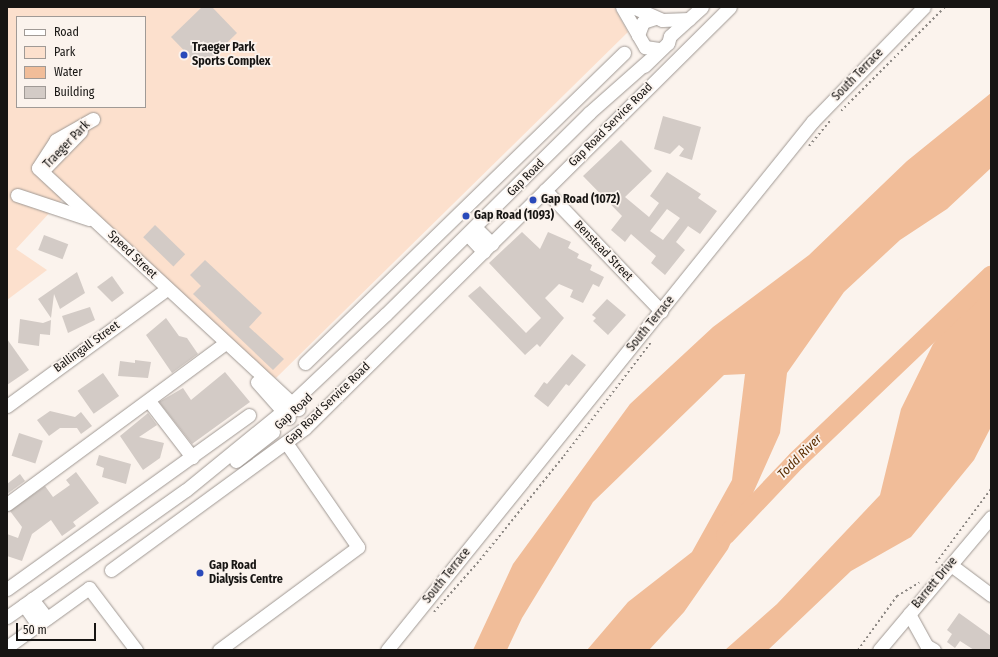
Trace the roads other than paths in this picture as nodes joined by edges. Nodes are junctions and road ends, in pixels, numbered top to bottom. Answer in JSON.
{"nodes":[{"id":1,"x":622,"y":7,"type":"edge"},
{"id":2,"x":633,"y":7,"type":"edge"},
{"id":3,"x":702,"y":7,"type":"edge"},
{"id":4,"x":730,"y":7,"type":"edge"},
{"id":5,"x":924,"y":7,"type":"edge"},
{"id":6,"x":659,"y":19,"type":"junction"},
{"id":7,"x":689,"y":19,"type":"junction"},
{"id":8,"x":670,"y":36,"type":"junction"},
{"id":9,"x":640,"y":39,"type":"junction"},
{"id":10,"x":659,"y":49,"type":"junction"},
{"id":11,"x":624,"y":53,"type":"dead end"},
{"id":12,"x":650,"y":59,"type":"junction"},
{"id":13,"x":631,"y":75,"type":"junction"},
{"id":14,"x":562,"y":142,"type":"junction"},
{"id":15,"x":40,"y":170,"type":"dead end"},
{"id":16,"x":545,"y":190,"type":"junction"},
{"id":17,"x":480,"y":193,"type":"junction"},
{"id":18,"x":17,"y":195,"type":"dead end"},
{"id":19,"x":495,"y":208,"type":"junction"},
{"id":20,"x":98,"y":223,"type":"junction"},
{"id":21,"x":472,"y":231,"type":"junction"},
{"id":22,"x":488,"y":248,"type":"junction"},
{"id":23,"x":167,"y":288,"type":"junction"},
{"id":24,"x":662,"y":311,"type":"junction"},
{"id":25,"x":224,"y":344,"type":"junction"},
{"id":26,"x":305,"y":364,"type":"dead end"},
{"id":27,"x":149,"y":401,"type":"junction"},
{"id":28,"x":7,"y":406,"type":"edge"},
{"id":29,"x":290,"y":410,"type":"junction"},
{"id":30,"x":249,"y":415,"type":"dead end"},
{"id":31,"x":286,"y":444,"type":"junction"},
{"id":32,"x":192,"y":458,"type":"junction"},
{"id":33,"x":169,"y":474,"type":"junction"},
{"id":34,"x":181,"y":492,"type":"junction"},
{"id":35,"x":7,"y":504,"type":"edge"},
{"id":36,"x":991,"y":517,"type":"edge"},
{"id":37,"x":103,"y":549,"type":"junction"},
{"id":38,"x":951,"y":565,"type":"junction"},
{"id":39,"x":7,"y":589,"type":"edge"},
{"id":40,"x":991,"y":595,"type":"edge"},
{"id":41,"x":28,"y":602,"type":"junction"},
{"id":42,"x":909,"y":614,"type":"junction"},
{"id":43,"x":7,"y":617,"type":"edge"},
{"id":44,"x":43,"y":622,"type":"junction"},
{"id":45,"x":7,"y":647,"type":"edge"},
{"id":46,"x":136,"y":650,"type":"edge"},
{"id":47,"x":219,"y":650,"type":"edge"},
{"id":48,"x":387,"y":650,"type":"edge"},
{"id":49,"x":879,"y":650,"type":"edge"},
{"id":50,"x":934,"y":650,"type":"edge"}],
"edges":[{"from":1,"to":9,"type":"street"},
{"from":2,"to":6,"type":"street"},
{"from":3,"to":7,"type":"street","name":"Gap Road"},
{"from":4,"to":16,"type":"street","name":"Gap Road Service Road"},
{"from":5,"to":24,"type":"street","name":"South Terrace"},
{"from":6,"to":7,"type":"street"},
{"from":6,"to":8,"type":"street"},
{"from":6,"to":9,"type":"street"},
{"from":7,"to":8,"type":"street","name":"Gap Road"},
{"from":8,"to":10,"type":"street","name":"Gap Road"},
{"from":9,"to":10,"type":"street"},
{"from":9,"to":13,"type":"street"},
{"from":10,"to":12,"type":"street","name":"Gap Road"},
{"from":11,"to":17,"type":"street"},
{"from":12,"to":13,"type":"street","name":"Gap Road"},
{"from":12,"to":14,"type":"street","name":"Gap Road"},
{"from":13,"to":14,"type":"street","name":"Gap Road"},
{"from":14,"to":19,"type":"street","name":"Gap Road"},
{"from":15,"to":20,"type":"street","name":"Speed Street"},
{"from":16,"to":22,"type":"street","name":"Gap Road Service Road"},
{"from":16,"to":24,"type":"street","name":"Benstead Street"},
{"from":17,"to":19,"type":"street"},
{"from":17,"to":26,"type":"street"},
{"from":18,"to":20,"type":"street"},
{"from":19,"to":21,"type":"street","name":"Gap Road"},
{"from":20,"to":23,"type":"street","name":"Speed Street"},
{"from":21,"to":22,"type":"street"},
{"from":21,"to":29,"type":"street","name":"Gap Road"},
{"from":22,"to":31,"type":"street","name":"Gap Road Service Road"},
{"from":23,"to":25,"type":"street","name":"Speed Street"},
{"from":23,"to":28,"type":"street","name":"Ballingall Street"},
{"from":24,"to":48,"type":"street","name":"South Terrace"},
{"from":25,"to":27,"type":"street"},
{"from":25,"to":29,"type":"street","name":"Speed Street"},
{"from":27,"to":32,"type":"street"},
{"from":27,"to":35,"type":"street"},
{"from":29,"to":34,"type":"street","name":"Gap Road"},
{"from":30,"to":32,"type":"street"},
{"from":31,"to":37,"type":"street","name":"Gap Road Service Road"},
{"from":31,"to":47,"type":"street"},
{"from":32,"to":33,"type":"street"},
{"from":33,"to":34,"type":"street"},
{"from":33,"to":39,"type":"street"},
{"from":34,"to":37,"type":"street","name":"Gap Road"},
{"from":36,"to":38,"type":"street","name":"Barrett Drive"},
{"from":37,"to":41,"type":"street","name":"Gap Road"},
{"from":38,"to":40,"type":"street"},
{"from":38,"to":42,"type":"street","name":"Barrett Drive"},
{"from":41,"to":43,"type":"street","name":"Gap Road"},
{"from":41,"to":44,"type":"street"},
{"from":42,"to":49,"type":"street","name":"Barrett Drive"},
{"from":42,"to":50,"type":"street"},
{"from":44,"to":45,"type":"street"},
{"from":44,"to":46,"type":"street"}]}
